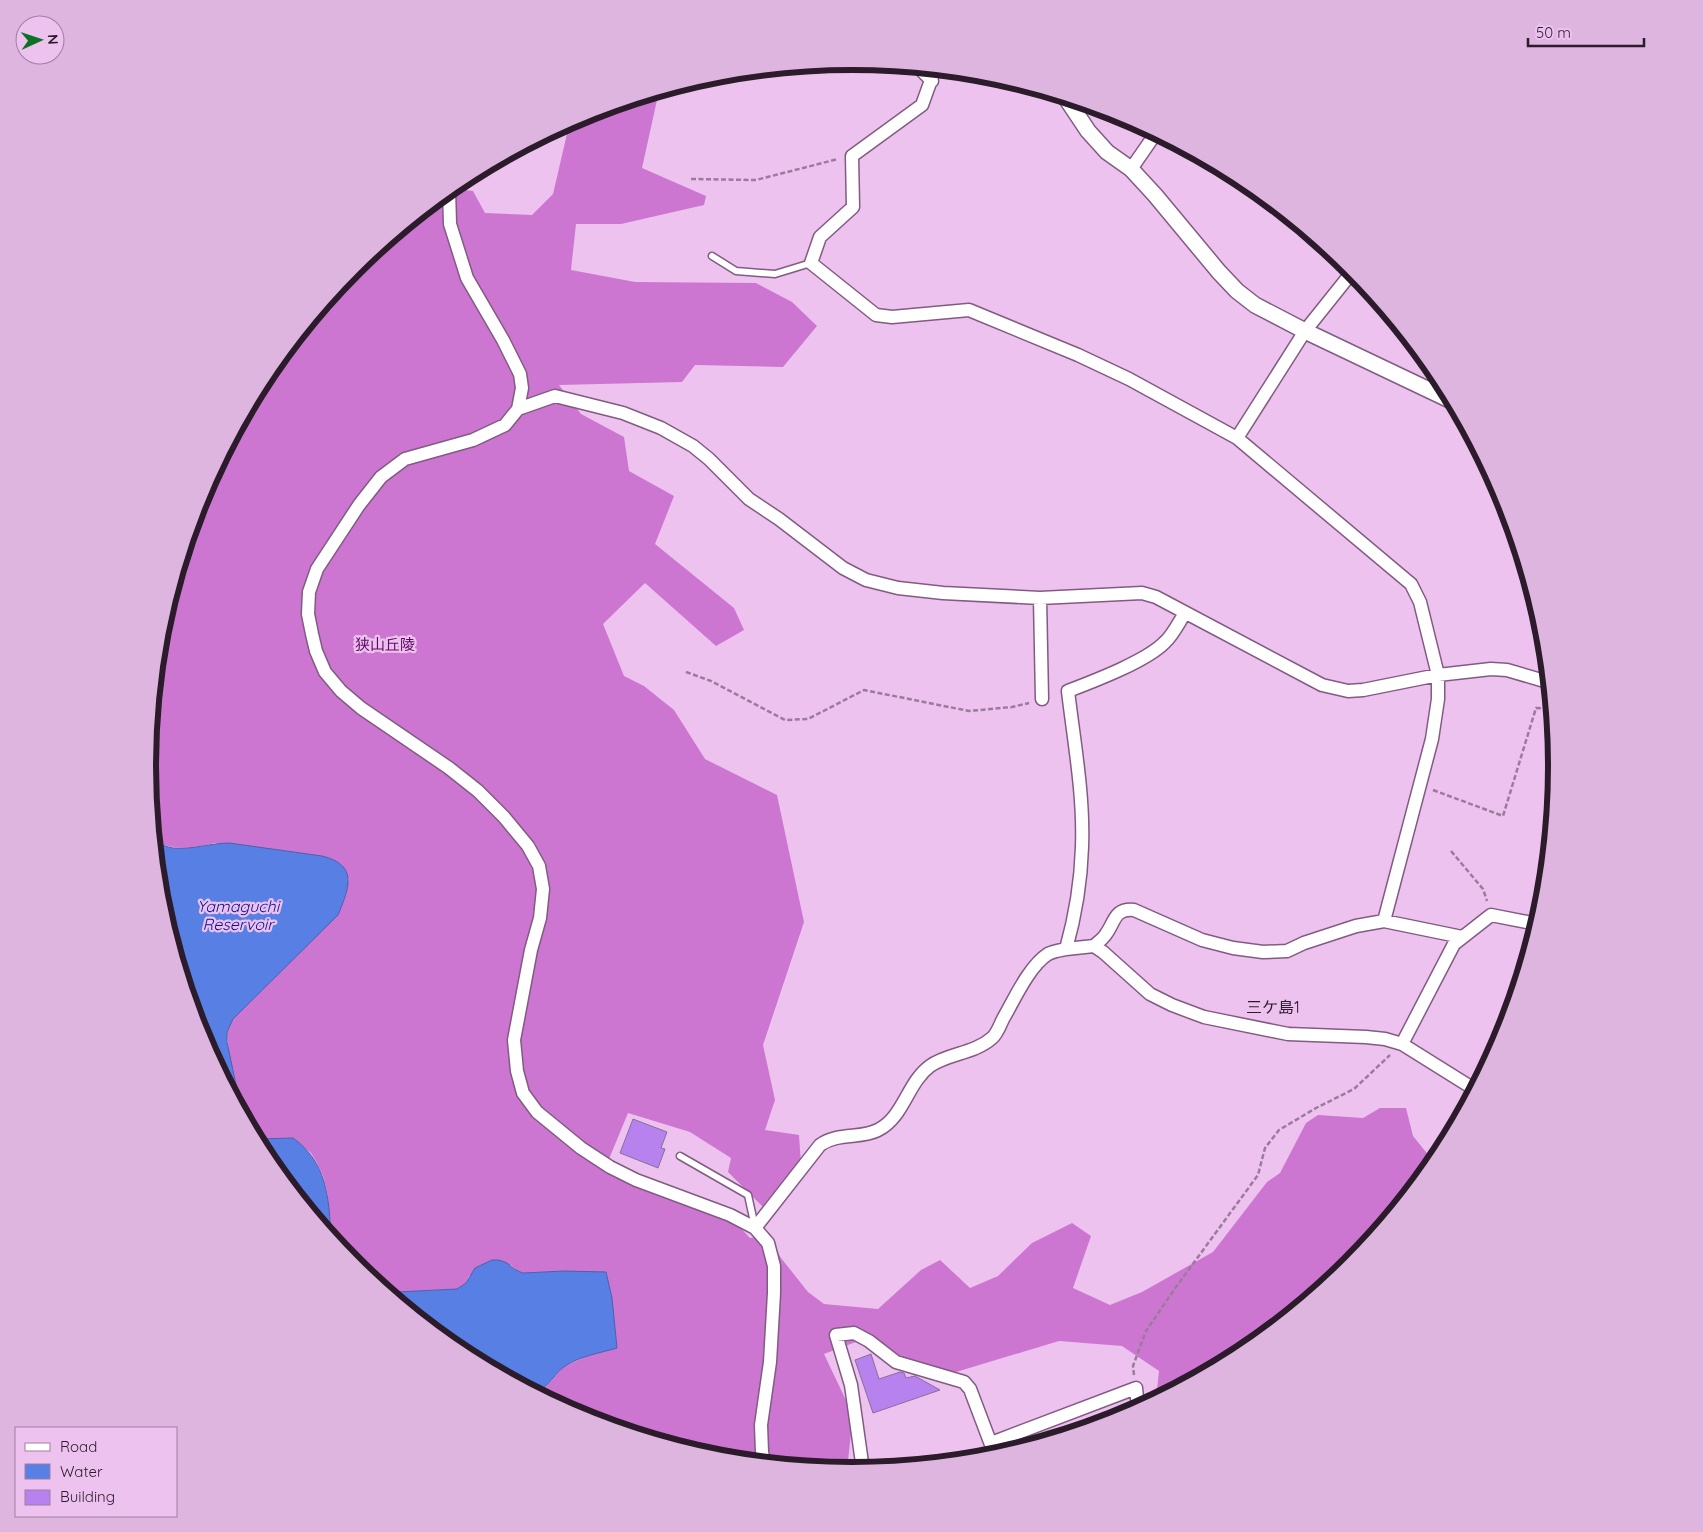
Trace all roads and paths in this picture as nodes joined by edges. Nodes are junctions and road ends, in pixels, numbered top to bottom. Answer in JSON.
{"nodes":[{"id":1,"x":933,"y":75,"type":"edge"},
{"id":2,"x":1071,"y":106,"type":"edge"},
{"id":3,"x":1152,"y":139,"type":"edge"},
{"id":4,"x":852,"y":156,"type":"junction"},
{"id":5,"x":1131,"y":170,"type":"junction"},
{"id":6,"x":691,"y":179,"type":"dead end"},
{"id":7,"x":449,"y":198,"type":"edge"},
{"id":8,"x":712,"y":256,"type":"dead end"},
{"id":9,"x":811,"y":263,"type":"junction"},
{"id":10,"x":1347,"y":277,"type":"edge"},
{"id":11,"x":1305,"y":331,"type":"junction"},
{"id":12,"x":1440,"y":395,"type":"edge"},
{"id":13,"x":518,"y":408,"type":"junction"},
{"id":14,"x":1238,"y":438,"type":"junction"},
{"id":15,"x":1040,"y":598,"type":"junction"},
{"id":16,"x":1185,"y":613,"type":"junction"},
{"id":17,"x":686,"y":672,"type":"dead end"},
{"id":18,"x":1438,"y":675,"type":"junction"},
{"id":19,"x":1542,"y":680,"type":"edge"},
{"id":20,"x":1042,"y":699,"type":"joint"},
{"id":21,"x":1545,"y":709,"type":"edge"},
{"id":22,"x":1420,"y":785,"type":"junction"},
{"id":23,"x":1451,"y":851,"type":"dead end"},
{"id":24,"x":1491,"y":915,"type":"junction"},
{"id":25,"x":1384,"y":921,"type":"junction"},
{"id":26,"x":1529,"y":923,"type":"edge"},
{"id":27,"x":1462,"y":938,"type":"junction"},
{"id":28,"x":1094,"y":946,"type":"junction"},
{"id":29,"x":1066,"y":949,"type":"junction"},
{"id":30,"x":1402,"y":1044,"type":"junction"},
{"id":31,"x":1469,"y":1086,"type":"edge"},
{"id":32,"x":680,"y":1156,"type":"dead end"},
{"id":33,"x":755,"y":1228,"type":"junction"},
{"id":34,"x":1136,"y":1388,"type":"junction"},
{"id":35,"x":1137,"y":1400,"type":"edge"},
{"id":36,"x":991,"y":1443,"type":"junction"},
{"id":37,"x":993,"y":1448,"type":"edge"},
{"id":38,"x":763,"y":1456,"type":"edge"},
{"id":39,"x":862,"y":1462,"type":"edge"}],
"edges":[{"from":1,"to":4,"type":"street"},
{"from":2,"to":5,"type":"street"},
{"from":3,"to":5,"type":"street"},
{"from":4,"to":6,"type":"path"},
{"from":4,"to":9,"type":"street"},
{"from":5,"to":11,"type":"street"},
{"from":7,"to":13,"type":"street"},
{"from":8,"to":9,"type":"lane"},
{"from":9,"to":14,"type":"street"},
{"from":10,"to":11,"type":"street"},
{"from":11,"to":12,"type":"street"},
{"from":11,"to":14,"type":"street"},
{"from":13,"to":15,"type":"street"},
{"from":13,"to":33,"type":"street"},
{"from":14,"to":18,"type":"street"},
{"from":15,"to":16,"type":"street"},
{"from":15,"to":20,"type":"street"},
{"from":16,"to":18,"type":"street"},
{"from":16,"to":29,"type":"street"},
{"from":17,"to":20,"type":"path"},
{"from":18,"to":19,"type":"street"},
{"from":18,"to":22,"type":"street"},
{"from":21,"to":22,"type":"path"},
{"from":22,"to":25,"type":"street"},
{"from":23,"to":24,"type":"path"},
{"from":24,"to":26,"type":"street"},
{"from":24,"to":27,"type":"street"},
{"from":25,"to":27,"type":"street"},
{"from":25,"to":28,"type":"street"},
{"from":27,"to":30,"type":"street"},
{"from":28,"to":29,"type":"street"},
{"from":28,"to":30,"type":"street"},
{"from":29,"to":33,"type":"street"},
{"from":30,"to":31,"type":"street"},
{"from":30,"to":34,"type":"path"},
{"from":32,"to":33,"type":"lane"},
{"from":33,"to":38,"type":"street"},
{"from":34,"to":35,"type":"street"},
{"from":34,"to":36,"type":"street"},
{"from":36,"to":37,"type":"street"},
{"from":36,"to":39,"type":"street"}]}
